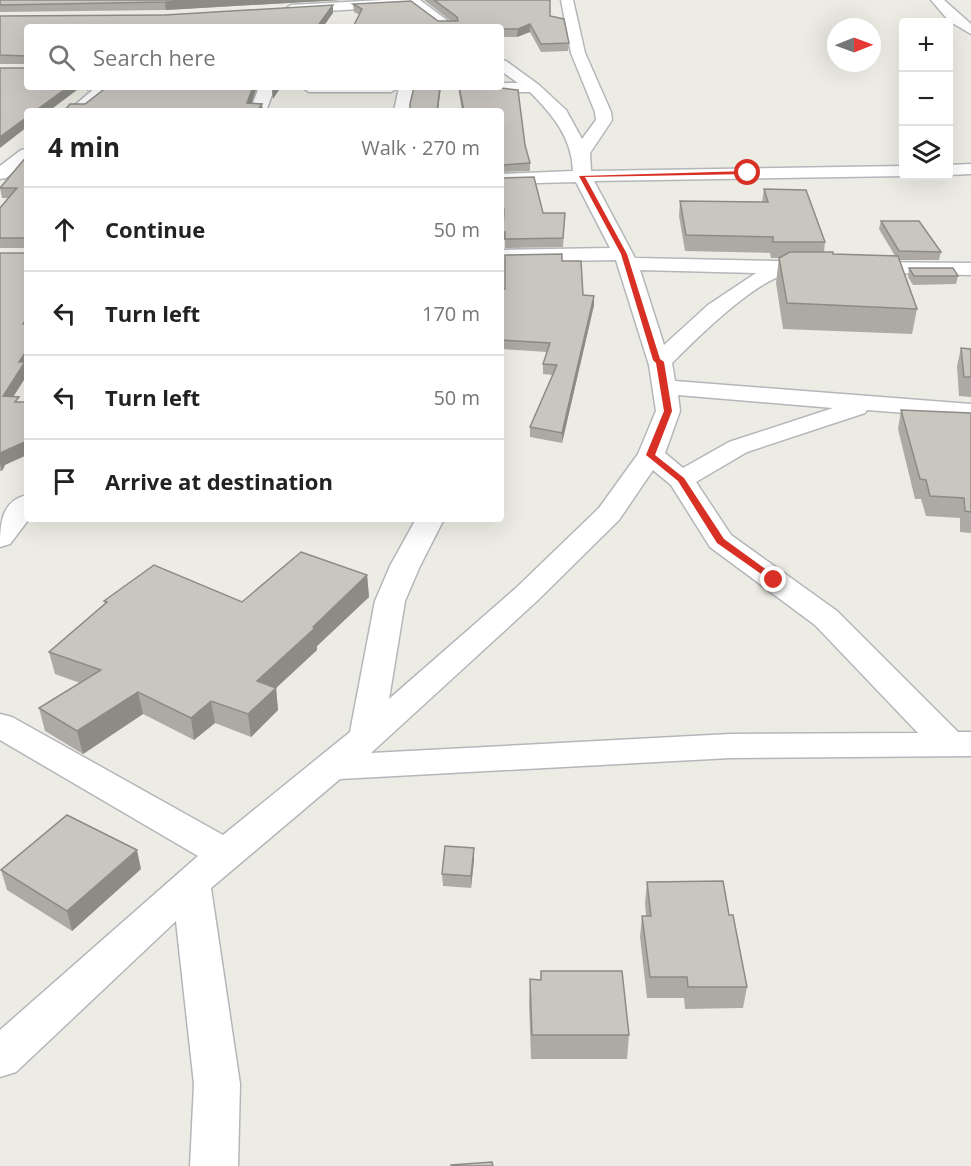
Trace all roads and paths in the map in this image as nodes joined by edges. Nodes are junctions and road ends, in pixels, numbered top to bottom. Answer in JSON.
{"nodes":[{"id":1,"x":567,"y":0,"type":"edge"},
{"id":2,"x":937,"y":0,"type":"edge"},
{"id":3,"x":413,"y":1,"type":"edge"},
{"id":4,"x":280,"y":10,"type":"edge"},
{"id":5,"x":319,"y":13,"type":"junction"},
{"id":6,"x":332,"y":22,"type":"edge"},
{"id":7,"x":445,"y":24,"type":"edge"},
{"id":8,"x":971,"y":30,"type":"edge"},
{"id":9,"x":504,"y":66,"type":"edge"},
{"id":10,"x":504,"y":87,"type":"edge"},
{"id":11,"x":534,"y":88,"type":"junction"},
{"id":12,"x":101,"y":90,"type":"edge"},
{"id":13,"x":266,"y":90,"type":"edge"},
{"id":14,"x":406,"y":90,"type":"edge"},
{"id":15,"x":79,"y":108,"type":"edge"},
{"id":16,"x":259,"y":108,"type":"edge"},
{"id":17,"x":403,"y":108,"type":"edge"},
{"id":18,"x":24,"y":156,"type":"edge"},
{"id":19,"x":581,"y":165,"type":"junction"},
{"id":20,"x":971,"y":169,"type":"edge"},
{"id":21,"x":953,"y":170,"type":"edge"},
{"id":22,"x":899,"y":171,"type":"edge"},
{"id":23,"x":0,"y":176,"type":"edge"},
{"id":24,"x":24,"y":177,"type":"edge"},
{"id":25,"x":504,"y":178,"type":"edge"},
{"id":26,"x":504,"y":256,"type":"edge"},
{"id":27,"x":626,"y":259,"type":"junction"},
{"id":28,"x":783,"y":268,"type":"junction"},
{"id":29,"x":971,"y":268,"type":"edge"},
{"id":30,"x":662,"y":374,"type":"junction"},
{"id":31,"x":868,"y":404,"type":"junction"},
{"id":32,"x":971,"y":411,"type":"edge"},
{"id":33,"x":651,"y":455,"type":"junction"},
{"id":34,"x":681,"y":480,"type":"junction"},
{"id":35,"x":24,"y":506,"type":"edge"},
{"id":36,"x":428,"y":522,"type":"edge"},
{"id":37,"x":0,"y":538,"type":"edge"},
{"id":38,"x":0,"y":725,"type":"edge"},
{"id":39,"x":367,"y":737,"type":"junction"},
{"id":40,"x":960,"y":744,"type":"edge"},
{"id":41,"x":331,"y":766,"type":"junction"},
{"id":42,"x":225,"y":854,"type":"junction"},
{"id":43,"x":191,"y":883,"type":"junction"},
{"id":44,"x":0,"y":1058,"type":"edge"},
{"id":45,"x":214,"y":1166,"type":"edge"}],
"edges":[{"from":1,"to":19,"type":"street"},
{"from":2,"to":8,"type":"street"},
{"from":3,"to":5,"type":"street"},
{"from":3,"to":7,"type":"street"},
{"from":4,"to":5,"type":"street"},
{"from":5,"to":6,"type":"street"},
{"from":9,"to":11,"type":"street"},
{"from":10,"to":11,"type":"street"},
{"from":11,"to":19,"type":"street"},
{"from":12,"to":15,"type":"street"},
{"from":13,"to":16,"type":"street"},
{"from":14,"to":17,"type":"street"},
{"from":18,"to":23,"type":"street"},
{"from":19,"to":22,"type":"street"},
{"from":19,"to":25,"type":"street"},
{"from":19,"to":27,"type":"street"},
{"from":20,"to":21,"type":"street"},
{"from":23,"to":24,"type":"street"},
{"from":26,"to":27,"type":"street"},
{"from":27,"to":28,"type":"street"},
{"from":27,"to":30,"type":"street"},
{"from":28,"to":29,"type":"street"},
{"from":28,"to":30,"type":"street"},
{"from":30,"to":31,"type":"street"},
{"from":30,"to":33,"type":"street"},
{"from":31,"to":32,"type":"street"},
{"from":31,"to":34,"type":"street"},
{"from":33,"to":34,"type":"street"},
{"from":33,"to":39,"type":"street"},
{"from":34,"to":40,"type":"street"},
{"from":35,"to":37,"type":"street"},
{"from":36,"to":39,"type":"street"},
{"from":38,"to":42,"type":"street"},
{"from":39,"to":41,"type":"street"},
{"from":40,"to":41,"type":"street"},
{"from":41,"to":42,"type":"street"},
{"from":42,"to":43,"type":"street"},
{"from":43,"to":44,"type":"street"},
{"from":43,"to":45,"type":"street"}]}
